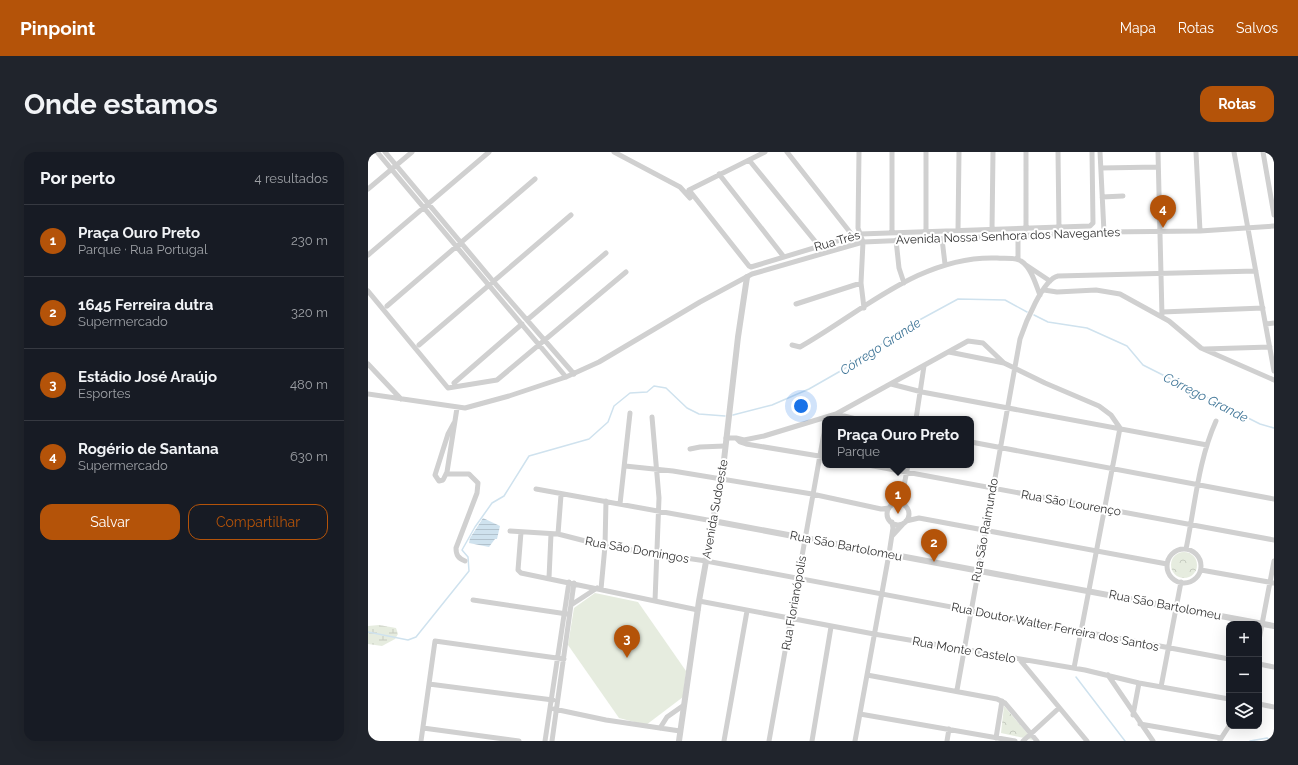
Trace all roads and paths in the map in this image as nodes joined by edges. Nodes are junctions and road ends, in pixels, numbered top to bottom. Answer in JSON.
{"nodes":[{"id":1,"x":377,"y":152,"type":"edge"},
{"id":2,"x":385,"y":152,"type":"edge"},
{"id":3,"x":412,"y":152,"type":"edge"},
{"id":4,"x":489,"y":152,"type":"edge"},
{"id":5,"x":614,"y":152,"type":"edge"},
{"id":6,"x":765,"y":152,"type":"edge"},
{"id":7,"x":787,"y":152,"type":"edge"},
{"id":8,"x":859,"y":152,"type":"edge"},
{"id":9,"x":892,"y":152,"type":"edge"},
{"id":10,"x":926,"y":152,"type":"edge"},
{"id":11,"x":959,"y":152,"type":"edge"},
{"id":12,"x":993,"y":152,"type":"edge"},
{"id":13,"x":1026,"y":152,"type":"edge"},
{"id":14,"x":1058,"y":152,"type":"edge"},
{"id":15,"x":1092,"y":152,"type":"edge"},
{"id":16,"x":1100,"y":152,"type":"edge"},
{"id":17,"x":1158,"y":152,"type":"edge"},
{"id":18,"x":1196,"y":152,"type":"edge"},
{"id":19,"x":1234,"y":152,"type":"edge"},
{"id":20,"x":1263,"y":152,"type":"edge"},
{"id":21,"x":749,"y":160,"type":"junction"},
{"id":22,"x":396,"y":165,"type":"junction"},
{"id":23,"x":1158,"y":167,"type":"junction"},
{"id":24,"x":1101,"y":168,"type":"junction"},
{"id":25,"x":392,"y":169,"type":"junction"},
{"id":26,"x":719,"y":174,"type":"junction"},
{"id":27,"x":535,"y":179,"type":"dead end"},
{"id":28,"x":368,"y":190,"type":"edge"},
{"id":29,"x":1123,"y":196,"type":"dead end"},
{"id":30,"x":1102,"y":197,"type":"junction"},
{"id":31,"x":429,"y":204,"type":"junction"},
{"id":32,"x":424,"y":208,"type":"junction"},
{"id":33,"x":570,"y":215,"type":"dead end"},
{"id":34,"x":1274,"y":215,"type":"edge"},
{"id":35,"x":1274,"y":226,"type":"edge"},
{"id":36,"x":1026,"y":228,"type":"junction"},
{"id":37,"x":1058,"y":228,"type":"junction"},
{"id":38,"x":1248,"y":228,"type":"junction"},
{"id":39,"x":992,"y":230,"type":"junction"},
{"id":40,"x":958,"y":231,"type":"junction"},
{"id":41,"x":1200,"y":231,"type":"junction"},
{"id":42,"x":926,"y":232,"type":"junction"},
{"id":43,"x":1104,"y":232,"type":"junction"},
{"id":44,"x":1160,"y":232,"type":"junction"},
{"id":45,"x":892,"y":233,"type":"junction"},
{"id":46,"x":860,"y":234,"type":"junction"},
{"id":47,"x":853,"y":236,"type":"junction"},
{"id":48,"x":1018,"y":236,"type":"junction"},
{"id":49,"x":942,"y":239,"type":"junction"},
{"id":50,"x":896,"y":240,"type":"junction"},
{"id":51,"x":863,"y":242,"type":"junction"},
{"id":52,"x":459,"y":245,"type":"junction"},
{"id":53,"x":819,"y":246,"type":"junction"},
{"id":54,"x":606,"y":253,"type":"dead end"},
{"id":55,"x":368,"y":255,"type":"edge"},
{"id":56,"x":784,"y":257,"type":"junction"},
{"id":57,"x":1018,"y":260,"type":"junction"},
{"id":58,"x":945,"y":264,"type":"junction"},
{"id":59,"x":1024,"y":264,"type":"junction"},
{"id":60,"x":1256,"y":271,"type":"junction"},
{"id":61,"x":626,"y":272,"type":"dead end"},
{"id":62,"x":1161,"y":273,"type":"junction"},
{"id":63,"x":749,"y":276,"type":"junction"},
{"id":64,"x":1050,"y":281,"type":"junction"},
{"id":65,"x":904,"y":282,"type":"junction"},
{"id":66,"x":491,"y":283,"type":"junction"},
{"id":67,"x":861,"y":283,"type":"junction"},
{"id":68,"x":368,"y":291,"type":"edge"},
{"id":69,"x":1042,"y":292,"type":"junction"},
{"id":70,"x":796,"y":304,"type":"dead end"},
{"id":71,"x":387,"y":306,"type":"dead end"},
{"id":72,"x":864,"y":308,"type":"junction"},
{"id":73,"x":1263,"y":308,"type":"junction"},
{"id":74,"x":1162,"y":314,"type":"junction"},
{"id":75,"x":525,"y":322,"type":"junction"},
{"id":76,"x":1266,"y":324,"type":"junction"},
{"id":77,"x":1274,"y":324,"type":"edge"},
{"id":78,"x":543,"y":342,"type":"junction"},
{"id":79,"x":419,"y":345,"type":"dead end"},
{"id":80,"x":792,"y":345,"type":"dead end"},
{"id":81,"x":1270,"y":347,"type":"junction"},
{"id":82,"x":1204,"y":349,"type":"junction"},
{"id":83,"x":948,"y":352,"type":"junction"},
{"id":84,"x":1273,"y":355,"type":"edge"},
{"id":85,"x":1004,"y":363,"type":"junction"},
{"id":86,"x":368,"y":364,"type":"edge"},
{"id":87,"x":924,"y":366,"type":"junction"},
{"id":88,"x":1014,"y":369,"type":"junction"},
{"id":89,"x":1274,"y":371,"type":"edge"},
{"id":90,"x":574,"y":374,"type":"junction"},
{"id":91,"x":566,"y":377,"type":"junction"},
{"id":92,"x":1274,"y":380,"type":"edge"},
{"id":93,"x":454,"y":383,"type":"dead end"},
{"id":94,"x":891,"y":384,"type":"junction"},
{"id":95,"x":922,"y":392,"type":"junction"},
{"id":96,"x":368,"y":394,"type":"edge"},
{"id":97,"x":402,"y":400,"type":"junction"},
{"id":98,"x":1008,"y":407,"type":"junction"},
{"id":99,"x":457,"y":408,"type":"junction"},
{"id":100,"x":630,"y":413,"type":"dead end"},
{"id":101,"x":836,"y":414,"type":"junction"},
{"id":102,"x":830,"y":416,"type":"edge"},
{"id":103,"x":844,"y":416,"type":"edge"},
{"id":104,"x":917,"y":416,"type":"edge"},
{"id":105,"x":652,"y":417,"type":"dead end"},
{"id":106,"x":822,"y":419,"type":"edge"},
{"id":107,"x":1216,"y":421,"type":"dead end"},
{"id":108,"x":454,"y":423,"type":"junction"},
{"id":109,"x":1120,"y":428,"type":"junction"},
{"id":110,"x":726,"y":438,"type":"junction"},
{"id":111,"x":736,"y":438,"type":"junction"},
{"id":112,"x":974,"y":443,"type":"edge"},
{"id":113,"x":1206,"y":445,"type":"junction"},
{"id":114,"x":725,"y":446,"type":"junction"},
{"id":115,"x":1000,"y":448,"type":"junction"},
{"id":116,"x":690,"y":449,"type":"dead end"},
{"id":117,"x":822,"y":456,"type":"edge"},
{"id":118,"x":625,"y":466,"type":"junction"},
{"id":119,"x":882,"y":468,"type":"edge"},
{"id":120,"x":907,"y":468,"type":"edge"},
{"id":121,"x":656,"y":469,"type":"junction"},
{"id":122,"x":1112,"y":469,"type":"junction"},
{"id":123,"x":906,"y":473,"type":"junction"},
{"id":124,"x":446,"y":474,"type":"junction"},
{"id":125,"x":719,"y":479,"type":"junction"},
{"id":126,"x":1198,"y":484,"type":"junction"},
{"id":127,"x":536,"y":489,"type":"dead end"},
{"id":128,"x":992,"y":489,"type":"junction"},
{"id":129,"x":903,"y":492,"type":"junction"},
{"id":130,"x":812,"y":494,"type":"junction"},
{"id":131,"x":561,"y":495,"type":"junction"},
{"id":132,"x":1274,"y":499,"type":"edge"},
{"id":133,"x":606,"y":502,"type":"junction"},
{"id":134,"x":620,"y":504,"type":"junction"},
{"id":135,"x":895,"y":504,"type":"junction"},
{"id":136,"x":873,"y":506,"type":"junction"},
{"id":137,"x":890,"y":508,"type":"junction"},
{"id":138,"x":907,"y":508,"type":"junction"},
{"id":139,"x":1104,"y":509,"type":"junction"},
{"id":140,"x":659,"y":511,"type":"junction"},
{"id":141,"x":919,"y":518,"type":"junction"},
{"id":142,"x":890,"y":519,"type":"junction"},
{"id":143,"x":713,"y":521,"type":"junction"},
{"id":144,"x":904,"y":522,"type":"junction"},
{"id":145,"x":1191,"y":525,"type":"junction"},
{"id":146,"x":510,"y":531,"type":"dead end"},
{"id":147,"x":985,"y":531,"type":"junction"},
{"id":148,"x":521,"y":532,"type":"junction"},
{"id":149,"x":551,"y":534,"type":"junction"},
{"id":150,"x":558,"y":534,"type":"junction"},
{"id":151,"x":892,"y":536,"type":"junction"},
{"id":152,"x":806,"y":538,"type":"junction"},
{"id":153,"x":1274,"y":540,"type":"edge"},
{"id":154,"x":605,"y":546,"type":"junction"},
{"id":155,"x":1186,"y":549,"type":"junction"},
{"id":156,"x":1097,"y":550,"type":"junction"},
{"id":157,"x":889,"y":554,"type":"junction"},
{"id":158,"x":657,"y":555,"type":"junction"},
{"id":159,"x":465,"y":561,"type":"dead end"},
{"id":160,"x":706,"y":561,"type":"junction"},
{"id":161,"x":1274,"y":561,"type":"edge"},
{"id":162,"x":1167,"y":564,"type":"junction"},
{"id":163,"x":978,"y":570,"type":"junction"},
{"id":164,"x":1201,"y":570,"type":"junction"},
{"id":165,"x":549,"y":578,"type":"junction"},
{"id":166,"x":798,"y":578,"type":"junction"},
{"id":167,"x":1181,"y":582,"type":"junction"},
{"id":168,"x":572,"y":583,"type":"junction"},
{"id":169,"x":1272,"y":583,"type":"edge"},
{"id":170,"x":599,"y":589,"type":"junction"},
{"id":171,"x":1090,"y":591,"type":"junction"},
{"id":172,"x":882,"y":594,"type":"junction"},
{"id":173,"x":473,"y":600,"type":"dead end"},
{"id":174,"x":655,"y":601,"type":"junction"},
{"id":175,"x":699,"y":601,"type":"junction"},
{"id":176,"x":572,"y":605,"type":"junction"},
{"id":177,"x":1177,"y":607,"type":"junction"},
{"id":178,"x":698,"y":610,"type":"junction"},
{"id":179,"x":747,"y":611,"type":"junction"},
{"id":180,"x":970,"y":611,"type":"junction"},
{"id":181,"x":564,"y":614,"type":"junction"},
{"id":182,"x":570,"y":615,"type":"junction"},
{"id":183,"x":791,"y":619,"type":"junction"},
{"id":184,"x":1247,"y":621,"type":"edge"},
{"id":185,"x":1262,"y":624,"type":"joint"},
{"id":186,"x":1274,"y":626,"type":"edge"},
{"id":187,"x":831,"y":627,"type":"junction"},
{"id":188,"x":1082,"y":631,"type":"junction"},
{"id":189,"x":874,"y":634,"type":"junction"},
{"id":190,"x":1169,"y":648,"type":"junction"},
{"id":191,"x":963,"y":650,"type":"junction"},
{"id":192,"x":558,"y":658,"type":"junction"},
{"id":193,"x":1226,"y":658,"type":"edge"},
{"id":194,"x":564,"y":659,"type":"junction"},
{"id":195,"x":1020,"y":660,"type":"junction"},
{"id":196,"x":1262,"y":665,"type":"edge"},
{"id":197,"x":1274,"y":667,"type":"edge"},
{"id":198,"x":1074,"y":668,"type":"junction"},
{"id":199,"x":867,"y":675,"type":"junction"},
{"id":200,"x":1108,"y":675,"type":"junction"},
{"id":201,"x":1139,"y":682,"type":"junction"},
{"id":202,"x":429,"y":684,"type":"junction"},
{"id":203,"x":1161,"y":687,"type":"junction"},
{"id":204,"x":957,"y":690,"type":"junction"},
{"id":205,"x":1226,"y":698,"type":"edge"},
{"id":206,"x":552,"y":700,"type":"junction"},
{"id":207,"x":558,"y":701,"type":"junction"},
{"id":208,"x":1002,"y":701,"type":"junction"},
{"id":209,"x":684,"y":705,"type":"junction"},
{"id":210,"x":1262,"y":705,"type":"edge"},
{"id":211,"x":1274,"y":707,"type":"edge"},
{"id":212,"x":1059,"y":708,"type":"junction"},
{"id":213,"x":551,"y":709,"type":"junction"},
{"id":214,"x":557,"y":709,"type":"junction"},
{"id":215,"x":860,"y":714,"type":"junction"},
{"id":216,"x":1134,"y":714,"type":"junction"},
{"id":217,"x":1140,"y":724,"type":"junction"},
{"id":218,"x":423,"y":728,"type":"junction"},
{"id":219,"x":660,"y":728,"type":"junction"},
{"id":220,"x":949,"y":729,"type":"junction"},
{"id":221,"x":1227,"y":729,"type":"edge"},
{"id":222,"x":680,"y":731,"type":"junction"},
{"id":223,"x":1031,"y":734,"type":"junction"},
{"id":224,"x":996,"y":738,"type":"junction"},
{"id":225,"x":1220,"y":740,"type":"edge"},
{"id":226,"x":421,"y":741,"type":"edge"},
{"id":227,"x":518,"y":741,"type":"edge"},
{"id":228,"x":546,"y":741,"type":"edge"},
{"id":229,"x":552,"y":741,"type":"edge"},
{"id":230,"x":678,"y":741,"type":"edge"},
{"id":231,"x":724,"y":741,"type":"edge"},
{"id":232,"x":769,"y":741,"type":"edge"},
{"id":233,"x":812,"y":741,"type":"edge"},
{"id":234,"x":855,"y":741,"type":"edge"},
{"id":235,"x":947,"y":741,"type":"edge"},
{"id":236,"x":1014,"y":741,"type":"edge"},
{"id":237,"x":1023,"y":741,"type":"edge"},
{"id":238,"x":1037,"y":741,"type":"edge"},
{"id":239,"x":1087,"y":741,"type":"edge"},
{"id":240,"x":1153,"y":741,"type":"edge"}],
"edges":[{"from":1,"to":25,"type":"street"},
{"from":2,"to":22,"type":"street"},
{"from":3,"to":22,"type":"street"},
{"from":4,"to":31,"type":"street"},
{"from":5,"to":63,"type":"street"},
{"from":6,"to":21,"type":"street"},
{"from":7,"to":47,"type":"street"},
{"from":8,"to":46,"type":"street"},
{"from":9,"to":45,"type":"street"},
{"from":10,"to":42,"type":"street"},
{"from":11,"to":40,"type":"street"},
{"from":12,"to":39,"type":"street"},
{"from":13,"to":36,"type":"street"},
{"from":14,"to":37,"type":"street"},
{"from":15,"to":37,"type":"street","name":"Rua Três"},
{"from":16,"to":24,"type":"street"},
{"from":17,"to":23,"type":"street"},
{"from":18,"to":41,"type":"street"},
{"from":19,"to":38,"type":"street"},
{"from":20,"to":34,"type":"street"},
{"from":21,"to":26,"type":"street"},
{"from":21,"to":53,"type":"street"},
{"from":22,"to":25,"type":"street"},
{"from":22,"to":31,"type":"street"},
{"from":23,"to":24,"type":"street"},
{"from":23,"to":44,"type":"street"},
{"from":24,"to":30,"type":"street"},
{"from":25,"to":28,"type":"street"},
{"from":25,"to":32,"type":"street"},
{"from":26,"to":56,"type":"street"},
{"from":26,"to":56,"type":"street","name":"Rua Três"},
{"from":27,"to":52,"type":"street"},
{"from":29,"to":30,"type":"street"},
{"from":30,"to":43,"type":"street"},
{"from":31,"to":32,"type":"street"},
{"from":31,"to":52,"type":"street"},
{"from":32,"to":52,"type":"street"},
{"from":32,"to":55,"type":"street"},
{"from":33,"to":66,"type":"street"},
{"from":35,"to":38,"type":"street","name":"Avenida Nossa Senhora dos Navegantes"},
{"from":36,"to":37,"type":"street","name":"Rua Três"},
{"from":36,"to":39,"type":"street","name":"Rua Três"},
{"from":38,"to":41,"type":"street","name":"Avenida Nossa Senhora dos Navegantes"},
{"from":38,"to":60,"type":"street"},
{"from":39,"to":40,"type":"street","name":"Rua Três"},
{"from":40,"to":42,"type":"street","name":"Rua Três"},
{"from":41,"to":44,"type":"street","name":"Avenida Nossa Senhora dos Navegantes"},
{"from":42,"to":45,"type":"street","name":"Rua Três"},
{"from":43,"to":44,"type":"street","name":"Avenida Nossa Senhora dos Navegantes"},
{"from":43,"to":48,"type":"street","name":"Avenida Nossa Senhora dos Navegantes"},
{"from":44,"to":62,"type":"street"},
{"from":45,"to":46,"type":"street","name":"Rua Três"},
{"from":46,"to":47,"type":"street","name":"Rua Três"},
{"from":46,"to":51,"type":"street"},
{"from":47,"to":53,"type":"street","name":"Rua Três"},
{"from":48,"to":49,"type":"street","name":"Avenida Nossa Senhora dos Navegantes"},
{"from":48,"to":57,"type":"street"},
{"from":49,"to":50,"type":"street","name":"Avenida Nossa Senhora dos Navegantes"},
{"from":49,"to":58,"type":"street"},
{"from":50,"to":51,"type":"street","name":"Avenida Nossa Senhora dos Navegantes"},
{"from":50,"to":65,"type":"street"},
{"from":51,"to":63,"type":"street","name":"Avenida Nossa Senhora dos Navegantes"},
{"from":51,"to":67,"type":"street"},
{"from":52,"to":66,"type":"street"},
{"from":52,"to":71,"type":"street"},
{"from":53,"to":56,"type":"street","name":"Rua Três"},
{"from":54,"to":75,"type":"street"},
{"from":57,"to":58,"type":"street"},
{"from":57,"to":59,"type":"street"},
{"from":58,"to":65,"type":"street"},
{"from":59,"to":64,"type":"street"},
{"from":59,"to":69,"type":"street"},
{"from":60,"to":62,"type":"street"},
{"from":60,"to":73,"type":"street"},
{"from":61,"to":78,"type":"street"},
{"from":62,"to":64,"type":"street"},
{"from":62,"to":74,"type":"street"},
{"from":63,"to":90,"type":"street","name":"Avenida Nossa Senhora dos Navegantes"},
{"from":63,"to":110,"type":"street","name":"Avenida Sudoeste"},
{"from":64,"to":69,"type":"street","name":"Rua São Raimundo"},
{"from":65,"to":72,"type":"street"},
{"from":66,"to":75,"type":"street"},
{"from":66,"to":79,"type":"street"},
{"from":67,"to":70,"type":"street"},
{"from":67,"to":72,"type":"street"},
{"from":68,"to":78,"type":"street"},
{"from":69,"to":74,"type":"street"},
{"from":69,"to":88,"type":"street","name":"Rua São Raimundo"},
{"from":72,"to":80,"type":"street"},
{"from":73,"to":74,"type":"street"},
{"from":73,"to":76,"type":"street"},
{"from":74,"to":82,"type":"street"},
{"from":75,"to":78,"type":"street"},
{"from":75,"to":93,"type":"street"},
{"from":76,"to":77,"type":"street"},
{"from":76,"to":81,"type":"street"},
{"from":78,"to":90,"type":"street"},
{"from":78,"to":91,"type":"street"},
{"from":81,"to":82,"type":"street"},
{"from":81,"to":84,"type":"street"},
{"from":82,"to":92,"type":"street"},
{"from":83,"to":85,"type":"street"},
{"from":83,"to":85,"type":"street"},
{"from":83,"to":87,"type":"street"},
{"from":84,"to":89,"type":"street"},
{"from":85,"to":88,"type":"street"},
{"from":86,"to":97,"type":"street"},
{"from":87,"to":94,"type":"street"},
{"from":87,"to":95,"type":"street"},
{"from":88,"to":98,"type":"street","name":"Rua São Raimundo"},
{"from":88,"to":109,"type":"street"},
{"from":90,"to":91,"type":"street","name":"Avenida Nossa Senhora dos Navegantes"},
{"from":91,"to":99,"type":"street","name":"Avenida Nossa Senhora dos Navegantes"},
{"from":94,"to":95,"type":"street"},
{"from":94,"to":101,"type":"street"},
{"from":95,"to":98,"type":"street"},
{"from":95,"to":104,"type":"street"},
{"from":96,"to":97,"type":"street","name":"Avenida Nossa Senhora dos Navegantes"},
{"from":97,"to":99,"type":"street","name":"Avenida Nossa Senhora dos Navegantes"},
{"from":98,"to":109,"type":"street"},
{"from":98,"to":115,"type":"street","name":"Rua São Raimundo"},
{"from":99,"to":108,"type":"street"},
{"from":100,"to":118,"type":"street"},
{"from":101,"to":102,"type":"street"},
{"from":101,"to":103,"type":"street"},
{"from":105,"to":121,"type":"street"},
{"from":106,"to":111,"type":"street"},
{"from":107,"to":113,"type":"street"},
{"from":108,"to":124,"type":"street"},
{"from":108,"to":124,"type":"street"},
{"from":109,"to":113,"type":"street"},
{"from":109,"to":122,"type":"street"},
{"from":110,"to":111,"type":"street"},
{"from":110,"to":114,"type":"street","name":"Avenida Sudoeste"},
{"from":111,"to":117,"type":"street"},
{"from":112,"to":115,"type":"street"},
{"from":113,"to":126,"type":"street"},
{"from":114,"to":116,"type":"street"},
{"from":114,"to":125,"type":"street","name":"Avenida Sudoeste"},
{"from":115,"to":122,"type":"street"},
{"from":115,"to":128,"type":"street","name":"Rua São Raimundo"},
{"from":117,"to":130,"type":"street","name":"Rua Florianópolis"},
{"from":118,"to":121,"type":"street"},
{"from":118,"to":134,"type":"street"},
{"from":119,"to":123,"type":"street","name":"Rua São Lourenço"},
{"from":120,"to":123,"type":"street"},
{"from":121,"to":125,"type":"street"},
{"from":121,"to":140,"type":"street"},
{"from":122,"to":126,"type":"street"},
{"from":122,"to":139,"type":"street"},
{"from":123,"to":128,"type":"street","name":"Rua São Lourenço"},
{"from":123,"to":129,"type":"street"},
{"from":124,"to":159,"type":"street"},
{"from":125,"to":130,"type":"street"},
{"from":125,"to":143,"type":"street","name":"Avenida Sudoeste"},
{"from":126,"to":132,"type":"street"},
{"from":126,"to":145,"type":"street"},
{"from":127,"to":131,"type":"street","name":"Rua São Bartolomeu"},
{"from":128,"to":139,"type":"street","name":"Rua São Lourenço"},
{"from":128,"to":147,"type":"street","name":"Rua São Raimundo"},
{"from":129,"to":135,"type":"street"},
{"from":129,"to":138,"type":"street"},
{"from":130,"to":136,"type":"street"},
{"from":130,"to":152,"type":"street","name":"Rua Florianópolis"},
{"from":131,"to":133,"type":"street","name":"Rua São Bartolomeu"},
{"from":131,"to":150,"type":"street"},
{"from":133,"to":134,"type":"street","name":"Rua São Bartolomeu"},
{"from":133,"to":154,"type":"street"},
{"from":134,"to":140,"type":"street","name":"Rua São Bartolomeu"},
{"from":135,"to":137,"type":"street"},
{"from":135,"to":138,"type":"street"},
{"from":136,"to":137,"type":"street"},
{"from":136,"to":142,"type":"street"},
{"from":137,"to":142,"type":"street"},
{"from":138,"to":141,"type":"street"},
{"from":138,"to":144,"type":"street"},
{"from":139,"to":145,"type":"street","name":"Rua São Lourenço"},
{"from":139,"to":156,"type":"street"},
{"from":140,"to":143,"type":"street","name":"Rua São Bartolomeu"},
{"from":140,"to":158,"type":"street"},
{"from":141,"to":144,"type":"street"},
{"from":141,"to":147,"type":"street"},
{"from":142,"to":144,"type":"street"},
{"from":142,"to":151,"type":"street"},
{"from":143,"to":152,"type":"street","name":"Rua São Bartolomeu"},
{"from":143,"to":160,"type":"street","name":"Avenida Sudoeste"},
{"from":144,"to":151,"type":"street"},
{"from":145,"to":153,"type":"street","name":"Rua São Lourenço"},
{"from":145,"to":155,"type":"street"},
{"from":146,"to":148,"type":"street","name":"Rua São Domingos"},
{"from":147,"to":156,"type":"street"},
{"from":147,"to":163,"type":"street","name":"Rua São Raimundo"},
{"from":148,"to":149,"type":"street","name":"Rua São Domingos"},
{"from":148,"to":165,"type":"street"},
{"from":149,"to":150,"type":"street","name":"Rua São Domingos"},
{"from":149,"to":165,"type":"street"},
{"from":150,"to":154,"type":"street","name":"Rua São Domingos"},
{"from":151,"to":157,"type":"street"},
{"from":152,"to":157,"type":"street","name":"Rua São Bartolomeu"},
{"from":152,"to":166,"type":"street","name":"Rua Florianópolis"},
{"from":154,"to":158,"type":"street","name":"Rua São Domingos"},
{"from":154,"to":170,"type":"street"},
{"from":155,"to":162,"type":"street"},
{"from":155,"to":164,"type":"street"},
{"from":156,"to":162,"type":"street"},
{"from":156,"to":171,"type":"street"},
{"from":157,"to":163,"type":"street","name":"Rua São Bartolomeu"},
{"from":157,"to":172,"type":"street"},
{"from":158,"to":160,"type":"street","name":"Rua São Domingos"},
{"from":158,"to":174,"type":"street"},
{"from":160,"to":166,"type":"street","name":"Rua São Domingos"},
{"from":160,"to":175,"type":"street","name":"Avenida Sudoeste"},
{"from":161,"to":169,"type":"street"},
{"from":162,"to":167,"type":"street"},
{"from":163,"to":171,"type":"street","name":"Rua São Bartolomeu"},
{"from":163,"to":180,"type":"street","name":"Rua São Raimundo"},
{"from":164,"to":167,"type":"street"},
{"from":164,"to":169,"type":"street"},
{"from":165,"to":168,"type":"street"},
{"from":166,"to":172,"type":"street","name":"Rua São Domingos"},
{"from":166,"to":183,"type":"street","name":"Rua Florianópolis"},
{"from":167,"to":177,"type":"street"},
{"from":168,"to":170,"type":"street"},
{"from":168,"to":176,"type":"street"},
{"from":168,"to":181,"type":"street"},
{"from":169,"to":185,"type":"street"},
{"from":170,"to":174,"type":"street"},
{"from":170,"to":176,"type":"street"},
{"from":171,"to":177,"type":"street","name":"Rua São Bartolomeu"},
{"from":171,"to":188,"type":"street"},
{"from":172,"to":180,"type":"street","name":"Rua Doutor Walter Ferreira dos Santos"},
{"from":172,"to":189,"type":"street"},
{"from":173,"to":181,"type":"street"},
{"from":174,"to":178,"type":"street"},
{"from":175,"to":178,"type":"street","name":"Avenida Sudoeste"},
{"from":175,"to":179,"type":"street","name":"Rua Monte Castelo"},
{"from":176,"to":182,"type":"street"},
{"from":177,"to":184,"type":"street","name":"Rua São Bartolomeu"},
{"from":177,"to":190,"type":"street"},
{"from":178,"to":209,"type":"street","name":"Avenida Sudoeste"},
{"from":179,"to":183,"type":"street","name":"Rua Monte Castelo"},
{"from":179,"to":231,"type":"street"},
{"from":180,"to":188,"type":"street","name":"Rua Doutor Walter Ferreira dos Santos"},
{"from":180,"to":191,"type":"street","name":"Rua São Raimundo"},
{"from":181,"to":182,"type":"street"},
{"from":181,"to":192,"type":"street"},
{"from":182,"to":194,"type":"street"},
{"from":183,"to":187,"type":"street","name":"Rua Monte Castelo"},
{"from":183,"to":232,"type":"street","name":"Rua Florianópolis"},
{"from":185,"to":186,"type":"street","name":"Rua São Bartolomeu"},
{"from":187,"to":189,"type":"street","name":"Rua Monte Castelo"},
{"from":187,"to":233,"type":"street"},
{"from":188,"to":190,"type":"street","name":"Rua Doutor Walter Ferreira dos Santos"},
{"from":188,"to":198,"type":"street"},
{"from":189,"to":191,"type":"street","name":"Rua Monte Castelo"},
{"from":189,"to":199,"type":"street"},
{"from":190,"to":193,"type":"street","name":"Rua Doutor Walter Ferreira dos Santos"},
{"from":190,"to":203,"type":"street"},
{"from":191,"to":195,"type":"street","name":"Rua Monte Castelo"},
{"from":191,"to":204,"type":"street","name":"Rua São Raimundo"},
{"from":192,"to":194,"type":"street"},
{"from":192,"to":202,"type":"street"},
{"from":192,"to":206,"type":"street"},
{"from":194,"to":207,"type":"street"},
{"from":195,"to":198,"type":"street","name":"Rua Monte Castelo"},
{"from":195,"to":212,"type":"street"},
{"from":196,"to":197,"type":"street"},
{"from":198,"to":200,"type":"street","name":"Rua Monte Castelo"},
{"from":199,"to":204,"type":"street"},
{"from":199,"to":215,"type":"street"},
{"from":200,"to":201,"type":"street","name":"Rua Monte Castelo"},
{"from":200,"to":216,"type":"street"},
{"from":201,"to":203,"type":"street","name":"Rua Monte Castelo"},
{"from":201,"to":216,"type":"street"},
{"from":202,"to":206,"type":"street"},
{"from":202,"to":218,"type":"street"},
{"from":203,"to":205,"type":"street","name":"Rua Monte Castelo"},
{"from":204,"to":208,"type":"street"},
{"from":206,"to":207,"type":"street"},
{"from":206,"to":213,"type":"street"},
{"from":207,"to":214,"type":"street"},
{"from":208,"to":223,"type":"street"},
{"from":208,"to":224,"type":"street"},
{"from":209,"to":219,"type":"street"},
{"from":209,"to":222,"type":"street","name":"Avenida Sudoeste"},
{"from":210,"to":211,"type":"street"},
{"from":212,"to":223,"type":"street"},
{"from":212,"to":239,"type":"street"},
{"from":213,"to":214,"type":"street"},
{"from":213,"to":228,"type":"street"},
{"from":214,"to":219,"type":"street"},
{"from":214,"to":229,"type":"street"},
{"from":215,"to":220,"type":"street"},
{"from":215,"to":234,"type":"street"},
{"from":216,"to":217,"type":"street"},
{"from":217,"to":225,"type":"street"},
{"from":217,"to":240,"type":"street"},
{"from":218,"to":226,"type":"street"},
{"from":218,"to":227,"type":"street"},
{"from":219,"to":222,"type":"street"},
{"from":220,"to":224,"type":"street"},
{"from":220,"to":235,"type":"street"},
{"from":221,"to":225,"type":"street"},
{"from":222,"to":230,"type":"street","name":"Avenida Sudoeste"},
{"from":223,"to":237,"type":"street"},
{"from":223,"to":238,"type":"street"},
{"from":224,"to":236,"type":"street"}]}
